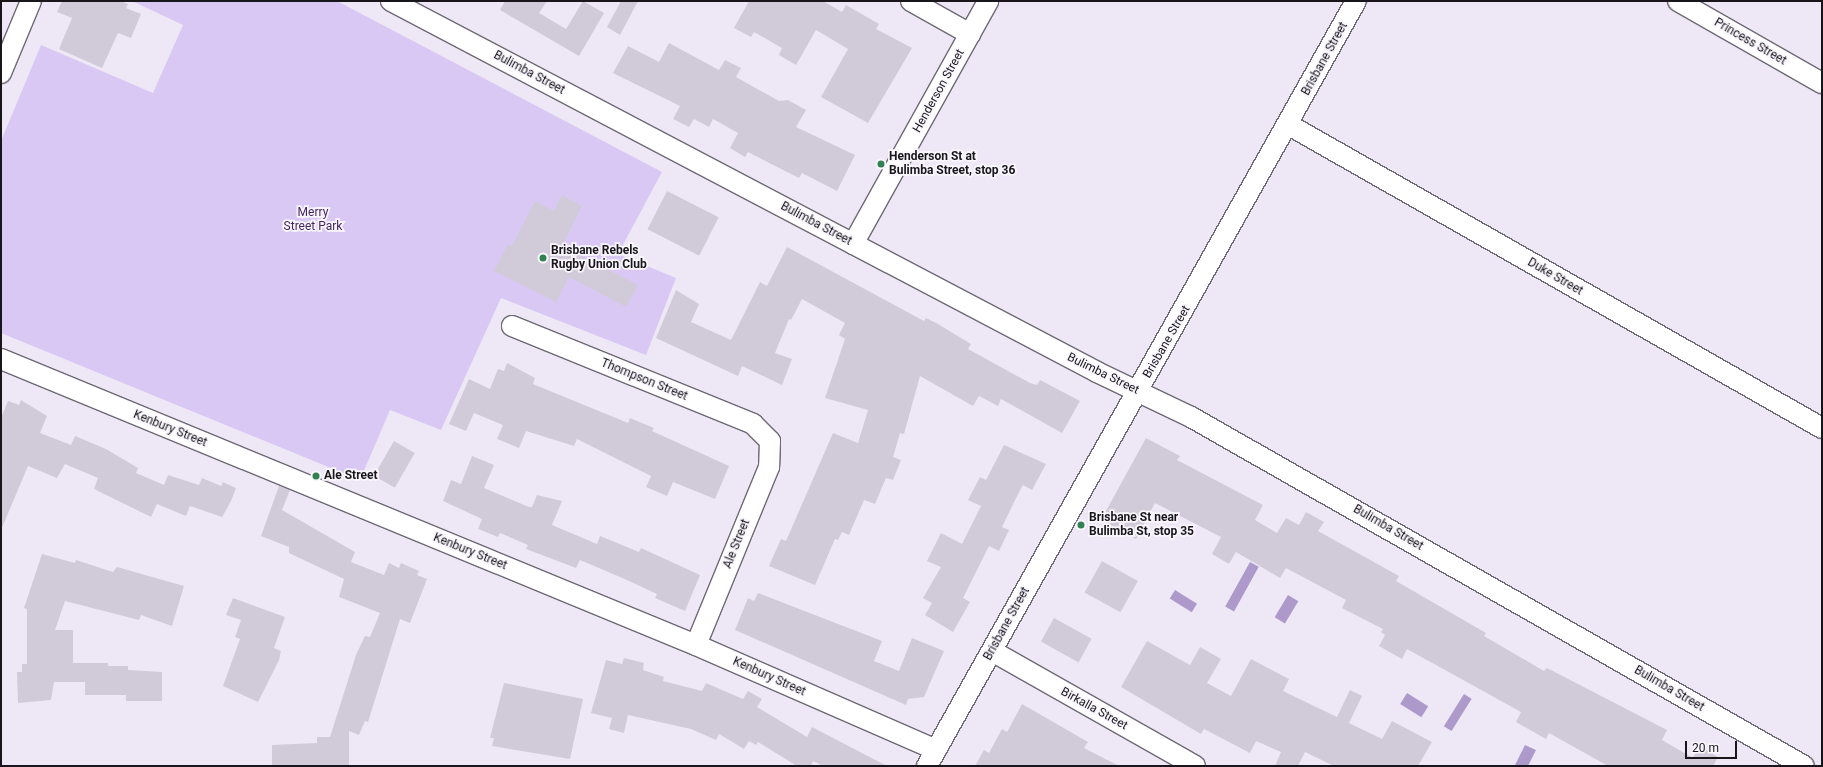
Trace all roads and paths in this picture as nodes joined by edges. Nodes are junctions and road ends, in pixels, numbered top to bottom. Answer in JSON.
{"nodes":[{"id":1,"x":31,"y":1,"type":"edge"},
{"id":2,"x":391,"y":1,"type":"edge"},
{"id":3,"x":911,"y":1,"type":"edge"},
{"id":4,"x":988,"y":1,"type":"edge"},
{"id":5,"x":1356,"y":1,"type":"edge"},
{"id":6,"x":1678,"y":1,"type":"edge"},
{"id":7,"x":970,"y":34,"type":"junction"},
{"id":8,"x":1,"y":73,"type":"edge"},
{"id":9,"x":1822,"y":83,"type":"edge"},
{"id":10,"x":1289,"y":125,"type":"junction"},
{"id":11,"x":853,"y":244,"type":"junction"},
{"id":12,"x":512,"y":326,"type":"dead end"},
{"id":13,"x":1,"y":359,"type":"edge"},
{"id":14,"x":1138,"y":391,"type":"junction"},
{"id":15,"x":1822,"y":428,"type":"edge"},
{"id":16,"x":770,"y":441,"type":"joint"},
{"id":17,"x":696,"y":645,"type":"junction"},
{"id":18,"x":992,"y":651,"type":"junction"},
{"id":19,"x":932,"y":758,"type":"edge"},
{"id":20,"x":1195,"y":766,"type":"edge"},
{"id":21,"x":1804,"y":766,"type":"edge"}],
"edges":[{"from":1,"to":8,"type":"street"},
{"from":2,"to":11,"type":"street","name":"Bulimba Street"},
{"from":3,"to":7,"type":"street"},
{"from":4,"to":7,"type":"street","name":"Henderson Street"},
{"from":5,"to":10,"type":"street","name":"Brisbane Street"},
{"from":6,"to":9,"type":"street","name":"Princess Street"},
{"from":7,"to":11,"type":"street","name":"Henderson Street"},
{"from":10,"to":14,"type":"street","name":"Brisbane Street"},
{"from":10,"to":15,"type":"street","name":"Duke Street"},
{"from":11,"to":14,"type":"street","name":"Bulimba Street"},
{"from":12,"to":16,"type":"street","name":"Thompson Street"},
{"from":13,"to":17,"type":"street","name":"Kenbury Street"},
{"from":14,"to":18,"type":"street","name":"Brisbane Street"},
{"from":14,"to":21,"type":"street","name":"Bulimba Street"},
{"from":16,"to":17,"type":"street","name":"Ale Street"},
{"from":17,"to":19,"type":"street","name":"Kenbury Street"},
{"from":18,"to":19,"type":"street","name":"Brisbane Street"},
{"from":18,"to":20,"type":"street","name":"Birkalla Street"}]}
